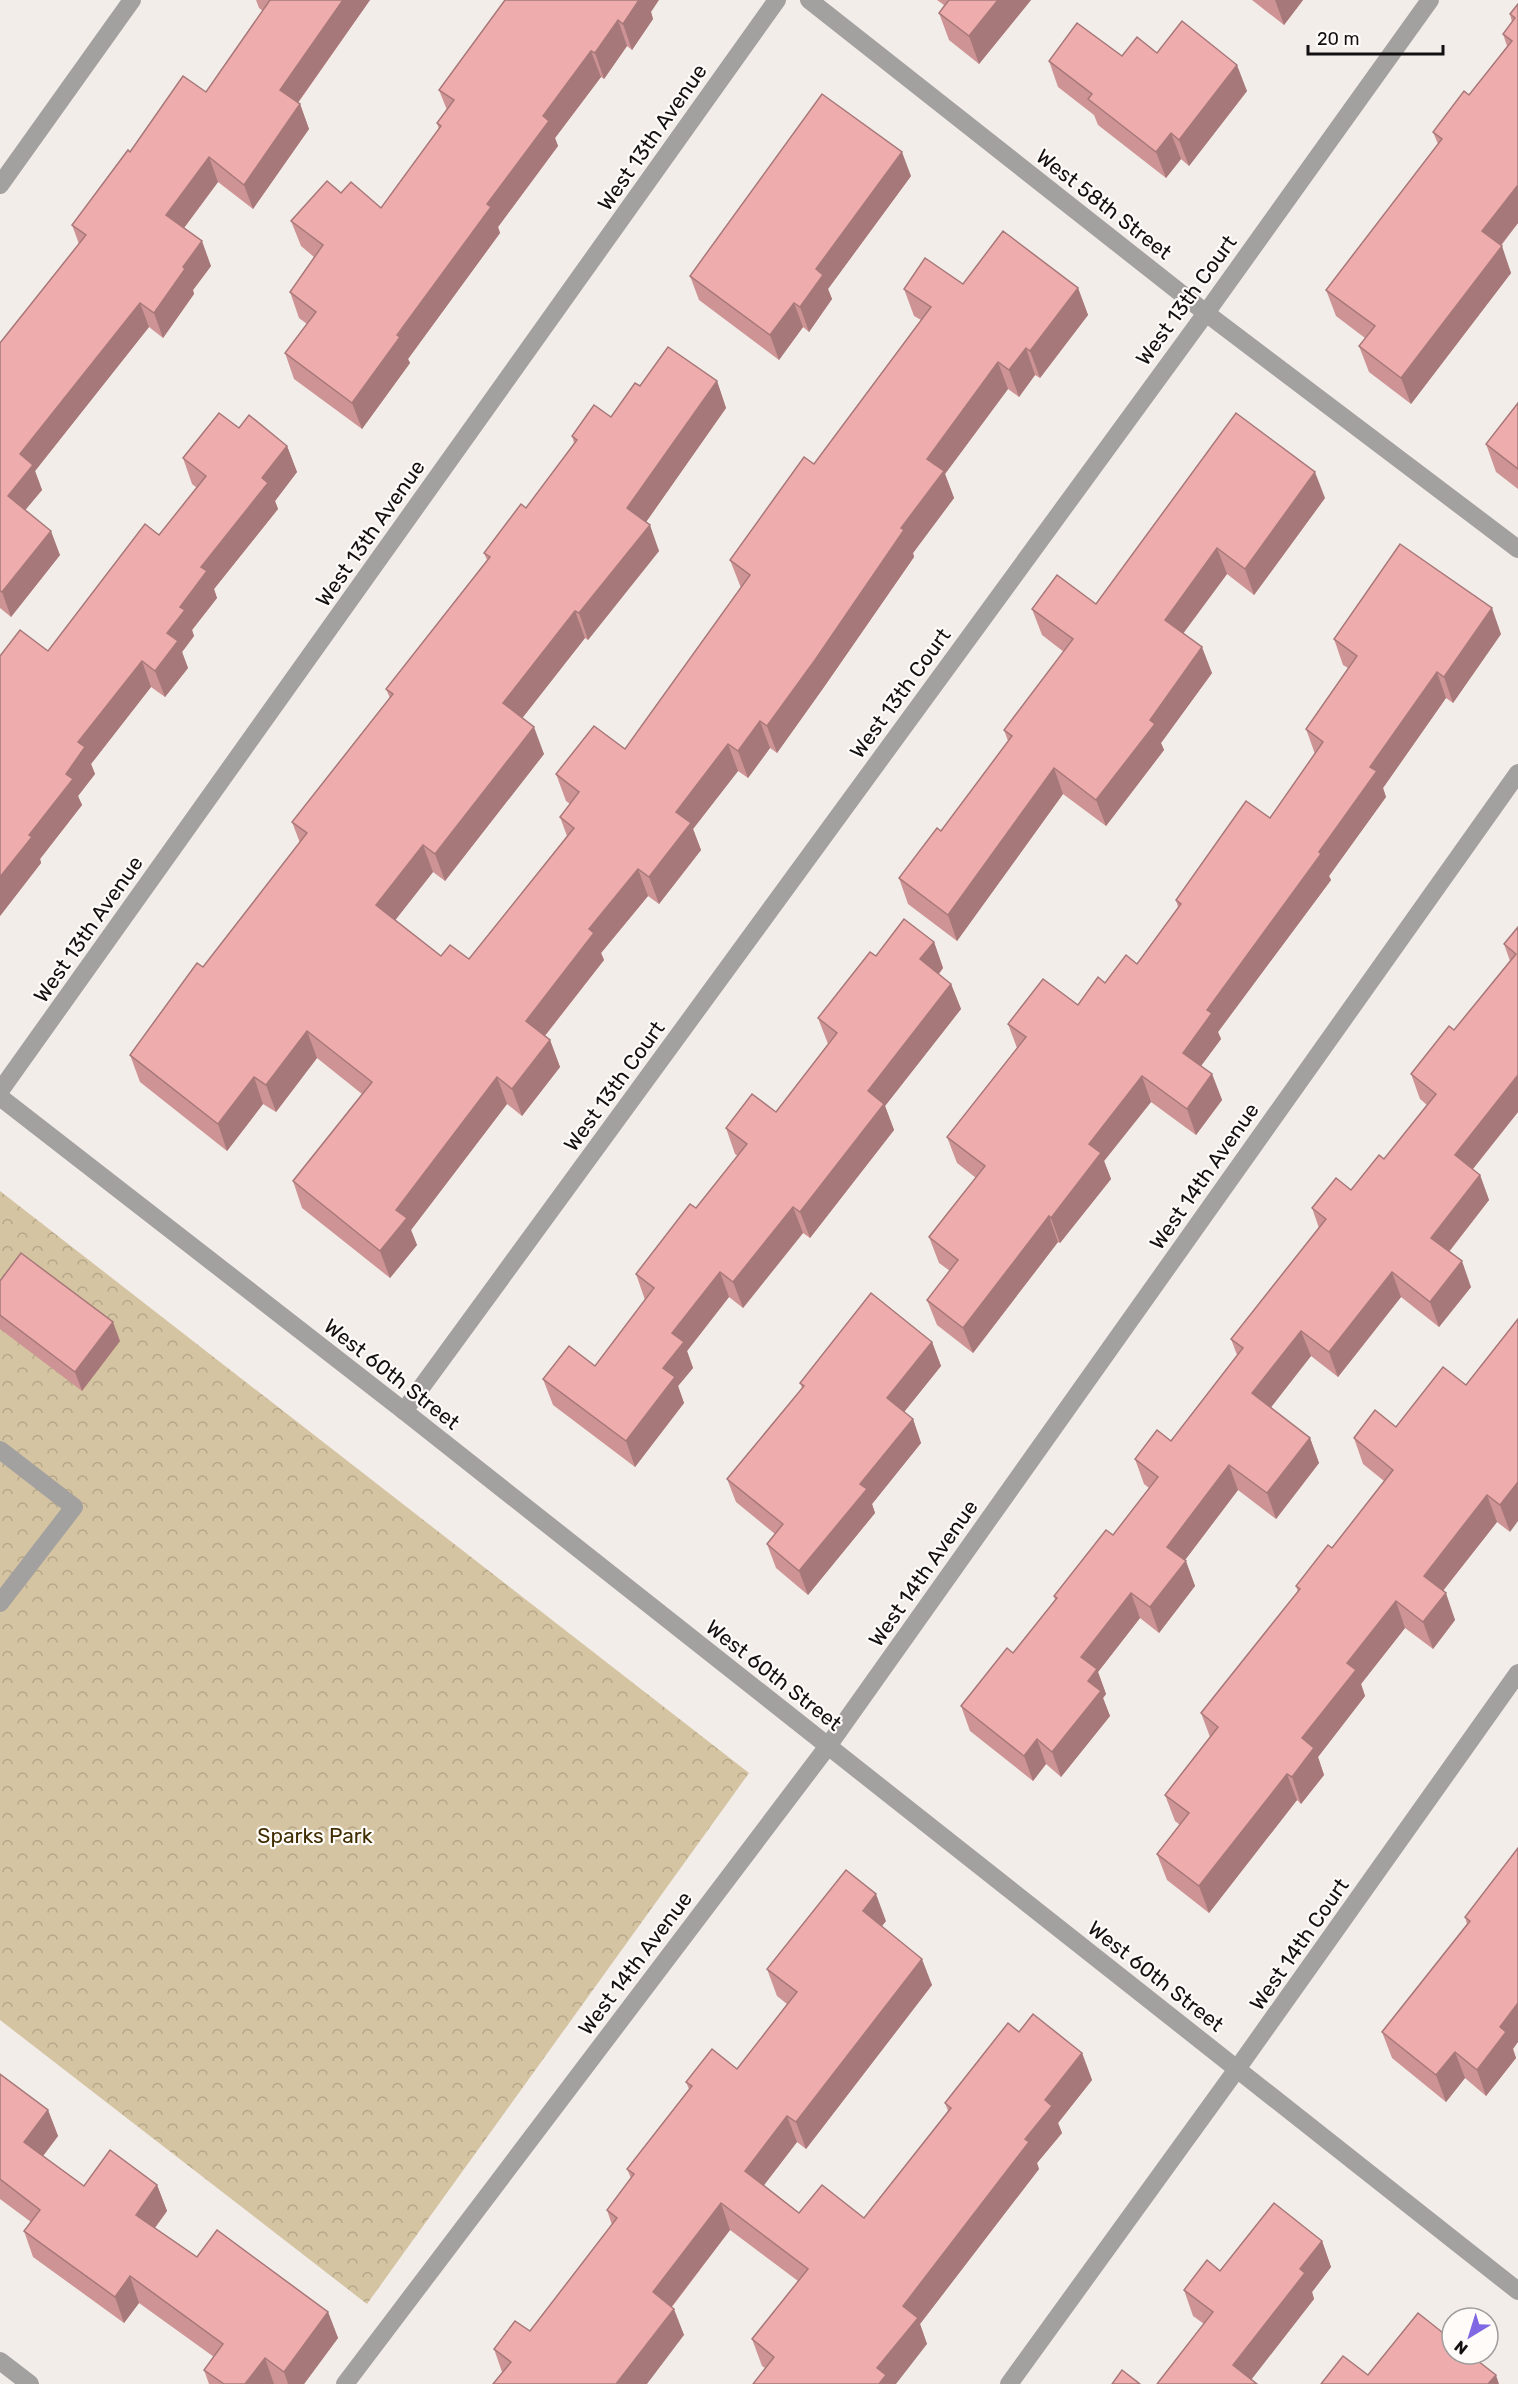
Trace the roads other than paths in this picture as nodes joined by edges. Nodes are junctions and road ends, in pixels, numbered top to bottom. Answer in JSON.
{"nodes":[{"id":1,"x":132,"y":0,"type":"edge"},
{"id":2,"x":777,"y":0,"type":"edge"},
{"id":3,"x":809,"y":0,"type":"edge"},
{"id":4,"x":1430,"y":0,"type":"edge"},
{"id":5,"x":0,"y":185,"type":"edge"},
{"id":6,"x":1206,"y":313,"type":"junction"},
{"id":7,"x":1518,"y":549,"type":"edge"},
{"id":8,"x":1518,"y":773,"type":"edge"},
{"id":9,"x":0,"y":1091,"type":"edge"},
{"id":10,"x":0,"y":1097,"type":"edge"},
{"id":11,"x":404,"y":1411,"type":"junction"},
{"id":12,"x":0,"y":1450,"type":"edge"},
{"id":13,"x":0,"y":1603,"type":"edge"},
{"id":14,"x":1518,"y":1674,"type":"edge"},
{"id":15,"x":828,"y":1746,"type":"junction"},
{"id":16,"x":1237,"y":2069,"type":"junction"},
{"id":17,"x":1518,"y":2291,"type":"edge"},
{"id":18,"x":0,"y":2361,"type":"edge"},
{"id":19,"x":30,"y":2384,"type":"edge"},
{"id":20,"x":345,"y":2384,"type":"edge"},
{"id":21,"x":1009,"y":2384,"type":"edge"}],
"edges":[{"from":1,"to":5,"type":"street"},
{"from":2,"to":9,"type":"street","name":"West 13th Avenue"},
{"from":3,"to":6,"type":"street","name":"West 58th Street"},
{"from":4,"to":6,"type":"street","name":"West 13th Court"},
{"from":6,"to":7,"type":"street","name":"West 58th Street"},
{"from":6,"to":11,"type":"street","name":"West 13th Court"},
{"from":8,"to":15,"type":"street","name":"West 14th Avenue"},
{"from":10,"to":11,"type":"street","name":"West 60th Street"},
{"from":11,"to":15,"type":"street","name":"West 60th Street"},
{"from":12,"to":13,"type":"street"},
{"from":14,"to":16,"type":"street","name":"West 14th Court"},
{"from":15,"to":16,"type":"street","name":"West 60th Street"},
{"from":15,"to":20,"type":"street","name":"West 14th Avenue"},
{"from":16,"to":17,"type":"street","name":"West 60th Street"},
{"from":16,"to":21,"type":"street","name":"West 14th Court"},
{"from":18,"to":19,"type":"street"}]}
